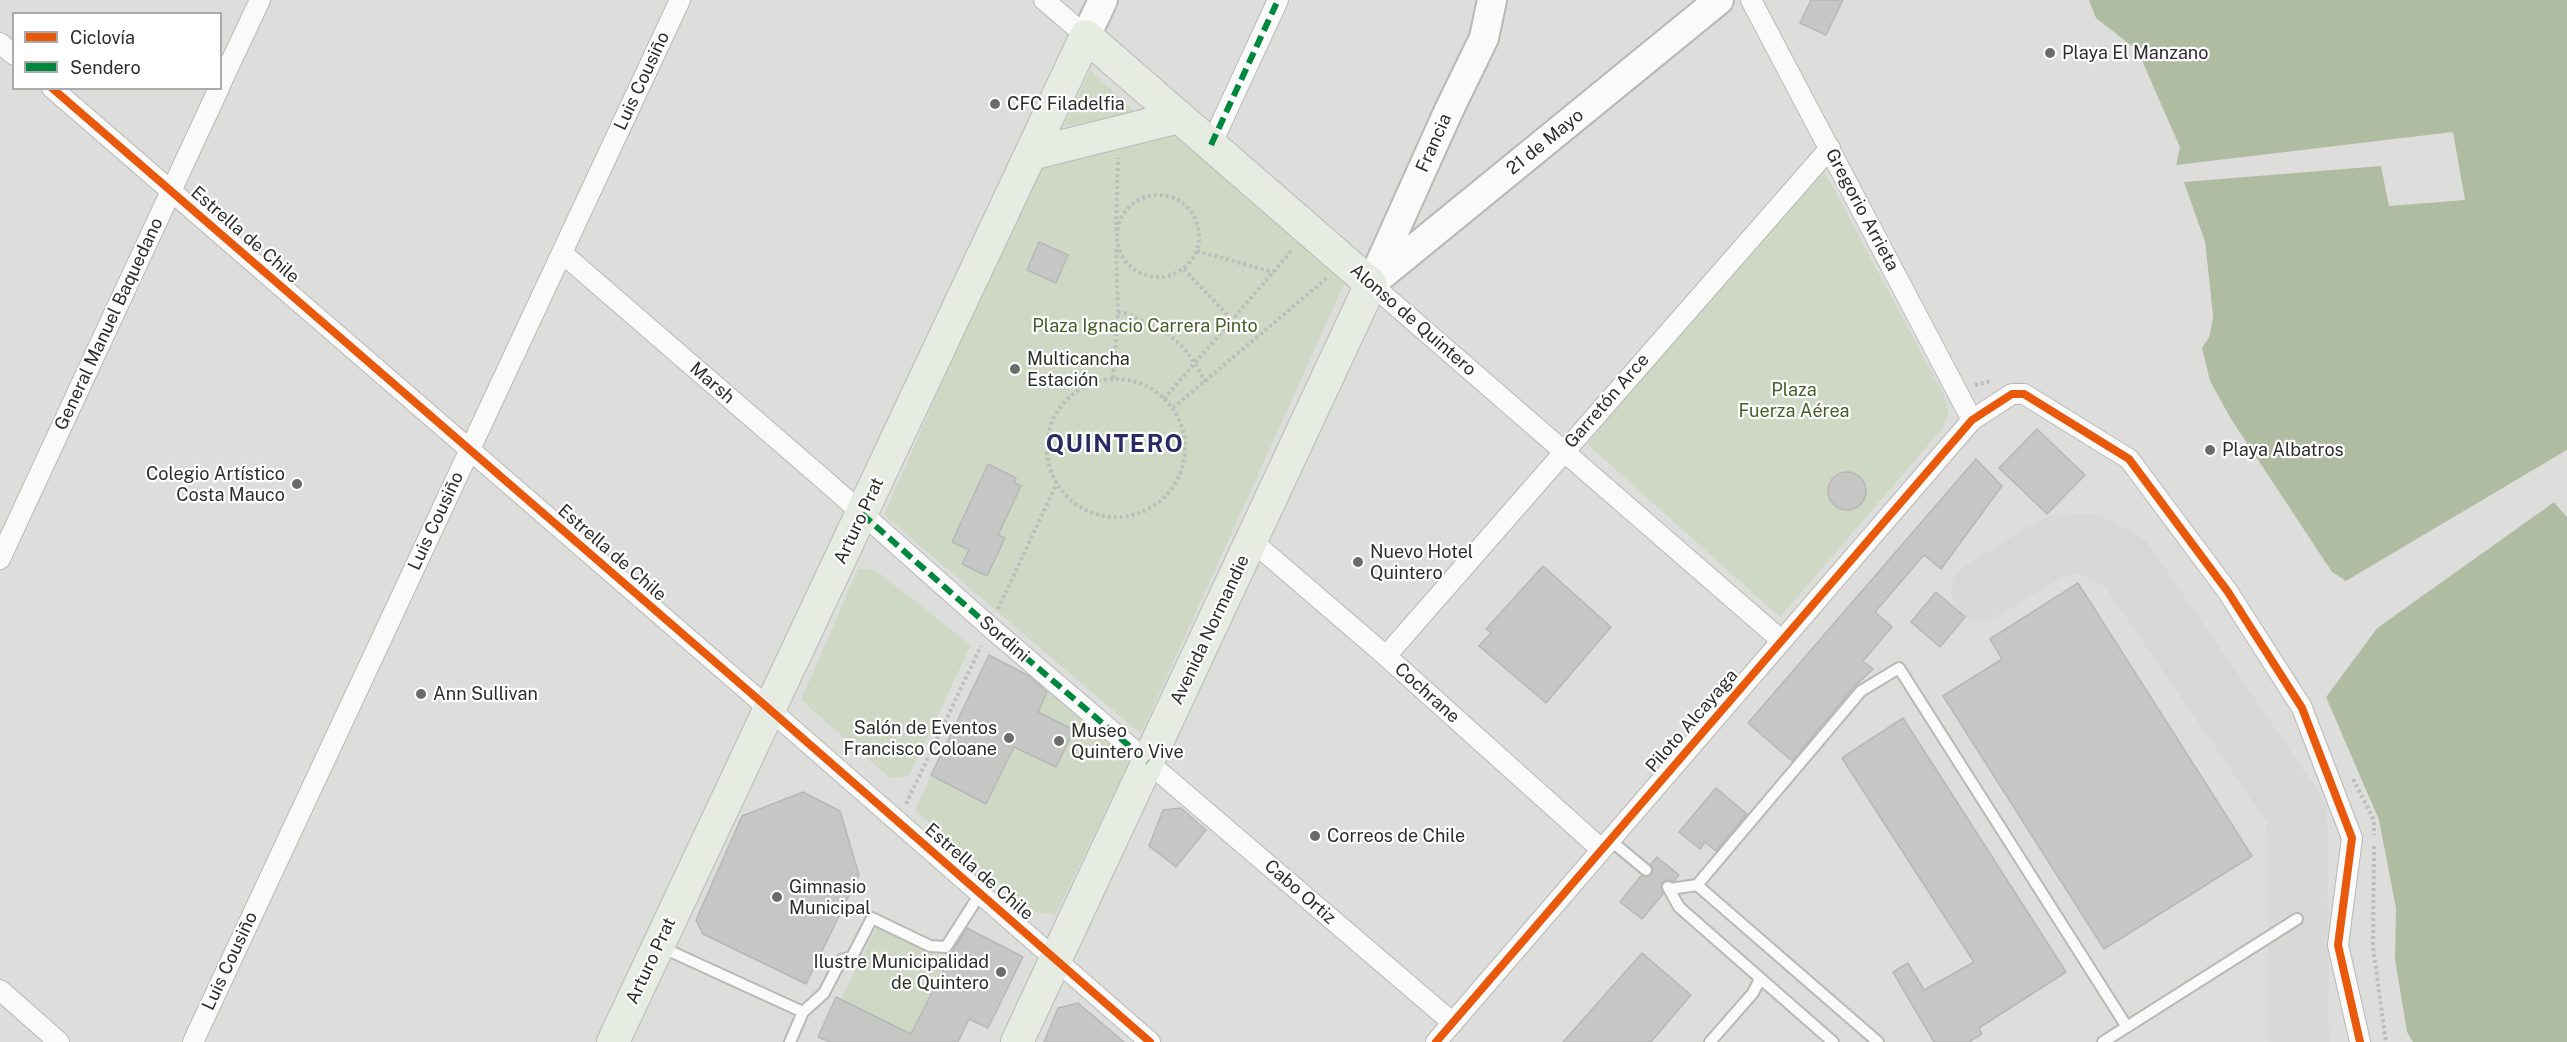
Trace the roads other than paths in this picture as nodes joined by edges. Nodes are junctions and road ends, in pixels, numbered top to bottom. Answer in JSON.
{"nodes":[{"id":1,"x":260,"y":0,"type":"edge"},
{"id":2,"x":680,"y":0,"type":"edge"},
{"id":3,"x":1044,"y":0,"type":"edge"},
{"id":4,"x":1103,"y":0,"type":"edge"},
{"id":5,"x":1278,"y":0,"type":"edge"},
{"id":6,"x":1492,"y":0,"type":"edge"},
{"id":7,"x":1719,"y":0,"type":"edge"},
{"id":8,"x":1751,"y":0,"type":"edge"},
{"id":9,"x":1086,"y":36,"type":"junction"},
{"id":10,"x":0,"y":43,"type":"edge"},
{"id":11,"x":12,"y":53,"type":"edge"},
{"id":12,"x":222,"y":83,"type":"edge"},
{"id":13,"x":54,"y":90,"type":"edge"},
{"id":14,"x":219,"y":90,"type":"edge"},
{"id":15,"x":1179,"y":117,"type":"junction"},
{"id":16,"x":1211,"y":145,"type":"junction"},
{"id":17,"x":1830,"y":148,"type":"junction"},
{"id":18,"x":1031,"y":154,"type":"junction"},
{"id":19,"x":171,"y":191,"type":"junction"},
{"id":20,"x":562,"y":253,"type":"junction"},
{"id":21,"x":1371,"y":284,"type":"junction"},
{"id":22,"x":1972,"y":420,"type":"junction"},
{"id":23,"x":470,"y":449,"type":"junction"},
{"id":24,"x":1564,"y":450,"type":"junction"},
{"id":25,"x":862,"y":513,"type":"junction"},
{"id":26,"x":1251,"y":541,"type":"junction"},
{"id":27,"x":0,"y":559,"type":"edge"},
{"id":28,"x":1781,"y":640,"type":"junction"},
{"id":29,"x":1386,"y":656,"type":"junction"},
{"id":30,"x":770,"y":709,"type":"junction"},
{"id":31,"x":1148,"y":762,"type":"junction"},
{"id":32,"x":1605,"y":844,"type":"junction"},
{"id":33,"x":1646,"y":870,"type":"dead end"},
{"id":34,"x":1697,"y":885,"type":"junction"},
{"id":35,"x":980,"y":894,"type":"junction"},
{"id":36,"x":2296,"y":919,"type":"dead end"},
{"id":37,"x":658,"y":946,"type":"junction"},
{"id":38,"x":1055,"y":960,"type":"junction"},
{"id":39,"x":1761,"y":979,"type":"junction"},
{"id":40,"x":0,"y":990,"type":"edge"},
{"id":41,"x":803,"y":1012,"type":"junction"},
{"id":42,"x":1453,"y":1023,"type":"junction"},
{"id":43,"x":2127,"y":1027,"type":"junction"},
{"id":44,"x":59,"y":1042,"type":"edge"},
{"id":45,"x":193,"y":1042,"type":"edge"},
{"id":46,"x":613,"y":1042,"type":"edge"},
{"id":47,"x":790,"y":1042,"type":"edge"},
{"id":48,"x":1017,"y":1042,"type":"edge"},
{"id":49,"x":1150,"y":1042,"type":"edge"},
{"id":50,"x":1436,"y":1042,"type":"edge"},
{"id":51,"x":1710,"y":1042,"type":"edge"},
{"id":52,"x":1833,"y":1042,"type":"edge"},
{"id":53,"x":1878,"y":1042,"type":"edge"},
{"id":54,"x":2103,"y":1042,"type":"edge"},
{"id":55,"x":2361,"y":1042,"type":"edge"}],
"edges":[{"from":1,"to":12,"type":"street","name":"General Manuel Baquedano"},
{"from":2,"to":20,"type":"street","name":"Luis Cousiño"},
{"from":3,"to":9,"type":"street","name":"Alonso de Quintero"},
{"from":4,"to":9,"type":"street","name":"Arturo Prat"},
{"from":5,"to":16,"type":"street"},
{"from":6,"to":21,"type":"street","name":"Francia"},
{"from":7,"to":21,"type":"street","name":"21 de Mayo"},
{"from":8,"to":17,"type":"street","name":"Gregorio Arrieta"},
{"from":9,"to":15,"type":"main road","name":"Alonso de Quintero"},
{"from":9,"to":18,"type":"main road","name":"Arturo Prat"},
{"from":10,"to":11,"type":"street"},
{"from":13,"to":19,"type":"street","name":"Estrella de Chile"},
{"from":14,"to":19,"type":"street","name":"General Manuel Baquedano"},
{"from":15,"to":16,"type":"main road","name":"Alonso de Quintero"},
{"from":15,"to":18,"type":"main road"},
{"from":16,"to":21,"type":"main road","name":"Alonso de Quintero"},
{"from":17,"to":22,"type":"street","name":"Gregorio Arrieta"},
{"from":17,"to":24,"type":"street","name":"Garretón Arce"},
{"from":18,"to":25,"type":"main road","name":"Arturo Prat"},
{"from":19,"to":23,"type":"street","name":"Estrella de Chile"},
{"from":19,"to":27,"type":"street","name":"General Manuel Baquedano"},
{"from":20,"to":23,"type":"street","name":"Luis Cousiño"},
{"from":20,"to":25,"type":"street","name":"Marsh"},
{"from":21,"to":24,"type":"street","name":"Alonso de Quintero"},
{"from":21,"to":26,"type":"main road","name":"Avenida Normandie"},
{"from":22,"to":28,"type":"street","name":"Piloto Alcayaga"},
{"from":22,"to":55,"type":"street","name":"Piloto Alcayaga"},
{"from":23,"to":30,"type":"street","name":"Estrella de Chile"},
{"from":23,"to":45,"type":"street","name":"Luis Cousiño"},
{"from":24,"to":28,"type":"street","name":"Alonso de Quintero"},
{"from":24,"to":29,"type":"street","name":"Garretón Arce"},
{"from":25,"to":30,"type":"main road","name":"Arturo Prat"},
{"from":25,"to":31,"type":"street","name":"Sordini"},
{"from":26,"to":29,"type":"street","name":"Cochrane"},
{"from":26,"to":31,"type":"main road","name":"Avenida Normandie"},
{"from":28,"to":32,"type":"street","name":"Piloto Alcayaga"},
{"from":29,"to":32,"type":"street","name":"Cochrane"},
{"from":30,"to":35,"type":"street","name":"Estrella de Chile"},
{"from":30,"to":37,"type":"main road","name":"Arturo Prat"},
{"from":31,"to":38,"type":"main road","name":"Avenida Normandie"},
{"from":31,"to":42,"type":"street","name":"Cabo Ortiz"},
{"from":32,"to":33,"type":"lane"},
{"from":32,"to":42,"type":"street","name":"Piloto Alcayaga"},
{"from":34,"to":39,"type":"lane"},
{"from":34,"to":43,"type":"lane"},
{"from":34,"to":53,"type":"lane"},
{"from":35,"to":38,"type":"street","name":"Estrella de Chile"},
{"from":35,"to":41,"type":"lane"},
{"from":36,"to":43,"type":"lane"},
{"from":37,"to":41,"type":"lane"},
{"from":37,"to":46,"type":"main road","name":"Arturo Prat"},
{"from":38,"to":48,"type":"main road","name":"Avenida Normandie"},
{"from":38,"to":49,"type":"street","name":"Estrella de Chile"},
{"from":39,"to":51,"type":"lane"},
{"from":39,"to":52,"type":"lane"},
{"from":40,"to":44,"type":"street"},
{"from":41,"to":47,"type":"lane"},
{"from":42,"to":50,"type":"street","name":"Piloto Alcayaga"},
{"from":43,"to":54,"type":"lane"}]}
